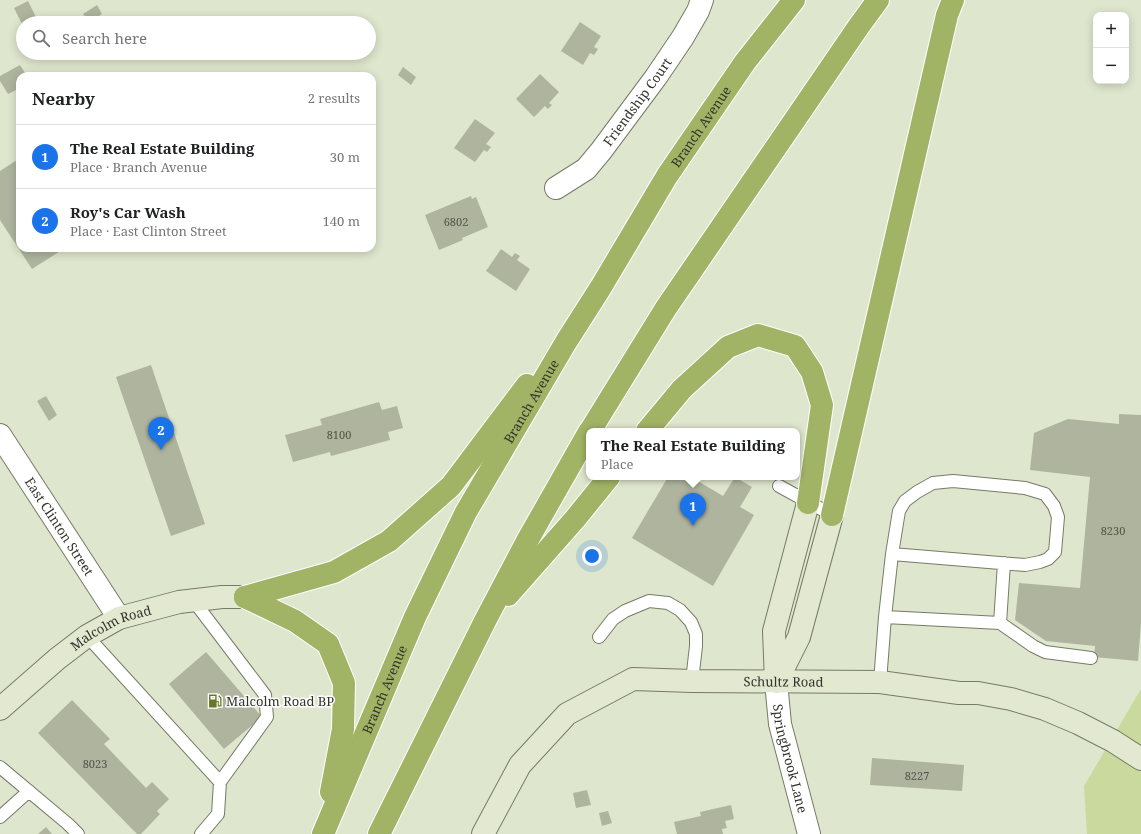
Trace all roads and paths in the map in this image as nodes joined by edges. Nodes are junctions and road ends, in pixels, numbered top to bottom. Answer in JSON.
{"nodes":[{"id":1,"x":702,"y":0,"type":"edge"},
{"id":2,"x":794,"y":0,"type":"edge"},
{"id":3,"x":878,"y":0,"type":"edge"},
{"id":4,"x":953,"y":0,"type":"edge"},
{"id":5,"x":556,"y":188,"type":"dead end"},
{"id":6,"x":601,"y":288,"type":"junction"},
{"id":7,"x":591,"y":428,"type":"edge"},
{"id":8,"x":650,"y":428,"type":"edge"},
{"id":9,"x":0,"y":435,"type":"edge"},
{"id":10,"x":586,"y":437,"type":"edge"},
{"id":11,"x":607,"y":480,"type":"edge"},
{"id":12,"x":779,"y":486,"type":"dead end"},
{"id":13,"x":808,"y":503,"type":"junction"},
{"id":14,"x":832,"y":515,"type":"junction"},
{"id":15,"x":892,"y":554,"type":"junction"},
{"id":16,"x":1004,"y":563,"type":"junction"},
{"id":17,"x":245,"y":597,"type":"junction"},
{"id":18,"x":193,"y":600,"type":"junction"},
{"id":19,"x":885,"y":617,"type":"junction"},
{"id":20,"x":119,"y":618,"type":"junction"},
{"id":21,"x":485,"y":622,"type":"junction"},
{"id":22,"x":1000,"y":623,"type":"junction"},
{"id":23,"x":87,"y":636,"type":"junction"},
{"id":24,"x":599,"y":637,"type":"dead end"},
{"id":25,"x":1091,"y":658,"type":"dead end"},
{"id":26,"x":692,"y":681,"type":"junction"},
{"id":27,"x":776,"y":682,"type":"junction"},
{"id":28,"x":880,"y":682,"type":"junction"},
{"id":29,"x":0,"y":709,"type":"edge"},
{"id":30,"x":1141,"y":759,"type":"edge"},
{"id":31,"x":0,"y":767,"type":"edge"},
{"id":32,"x":220,"y":782,"type":"junction"},
{"id":33,"x":29,"y":790,"type":"junction"},
{"id":34,"x":0,"y":817,"type":"edge"},
{"id":35,"x":78,"y":834,"type":"edge"},
{"id":36,"x":201,"y":834,"type":"edge"},
{"id":37,"x":323,"y":834,"type":"edge"},
{"id":38,"x":379,"y":834,"type":"edge"},
{"id":39,"x":483,"y":834,"type":"edge"},
{"id":40,"x":809,"y":834,"type":"edge"}],
"edges":[{"from":1,"to":5,"type":"street","name":"Friendship Court"},
{"from":2,"to":6,"type":"highway","name":"Branch Avenue"},
{"from":3,"to":7,"type":"highway"},
{"from":4,"to":14,"type":"highway"},
{"from":6,"to":17,"type":"highway"},
{"from":6,"to":37,"type":"highway","name":"Branch Avenue"},
{"from":8,"to":13,"type":"highway"},
{"from":9,"to":20,"type":"street","name":"East Clinton Street"},
{"from":10,"to":21,"type":"highway"},
{"from":11,"to":21,"type":"highway"},
{"from":12,"to":13,"type":"lane"},
{"from":13,"to":14,"type":"lane"},
{"from":13,"to":27,"type":"street"},
{"from":14,"to":27,"type":"street"},
{"from":15,"to":16,"type":"lane"},
{"from":15,"to":16,"type":"lane"},
{"from":15,"to":19,"type":"lane"},
{"from":16,"to":22,"type":"lane"},
{"from":17,"to":18,"type":"street","name":"Malcolm Road"},
{"from":17,"to":37,"type":"highway"},
{"from":18,"to":20,"type":"street","name":"Malcolm Road"},
{"from":18,"to":32,"type":"lane"},
{"from":19,"to":22,"type":"lane"},
{"from":19,"to":28,"type":"lane"},
{"from":20,"to":23,"type":"street","name":"Malcolm Road"},
{"from":21,"to":38,"type":"highway"},
{"from":22,"to":25,"type":"lane"},
{"from":23,"to":29,"type":"street","name":"Malcolm Road"},
{"from":23,"to":32,"type":"lane"},
{"from":24,"to":26,"type":"lane"},
{"from":26,"to":27,"type":"street","name":"Schultz Road"},
{"from":26,"to":39,"type":"street","name":"Schultz Road"},
{"from":27,"to":28,"type":"street","name":"Schultz Road"},
{"from":27,"to":40,"type":"street","name":"Springbrook Lane"},
{"from":28,"to":30,"type":"street","name":"Schultz Road"},
{"from":31,"to":33,"type":"lane"},
{"from":32,"to":36,"type":"lane"},
{"from":33,"to":34,"type":"lane"},
{"from":33,"to":35,"type":"lane"}]}
